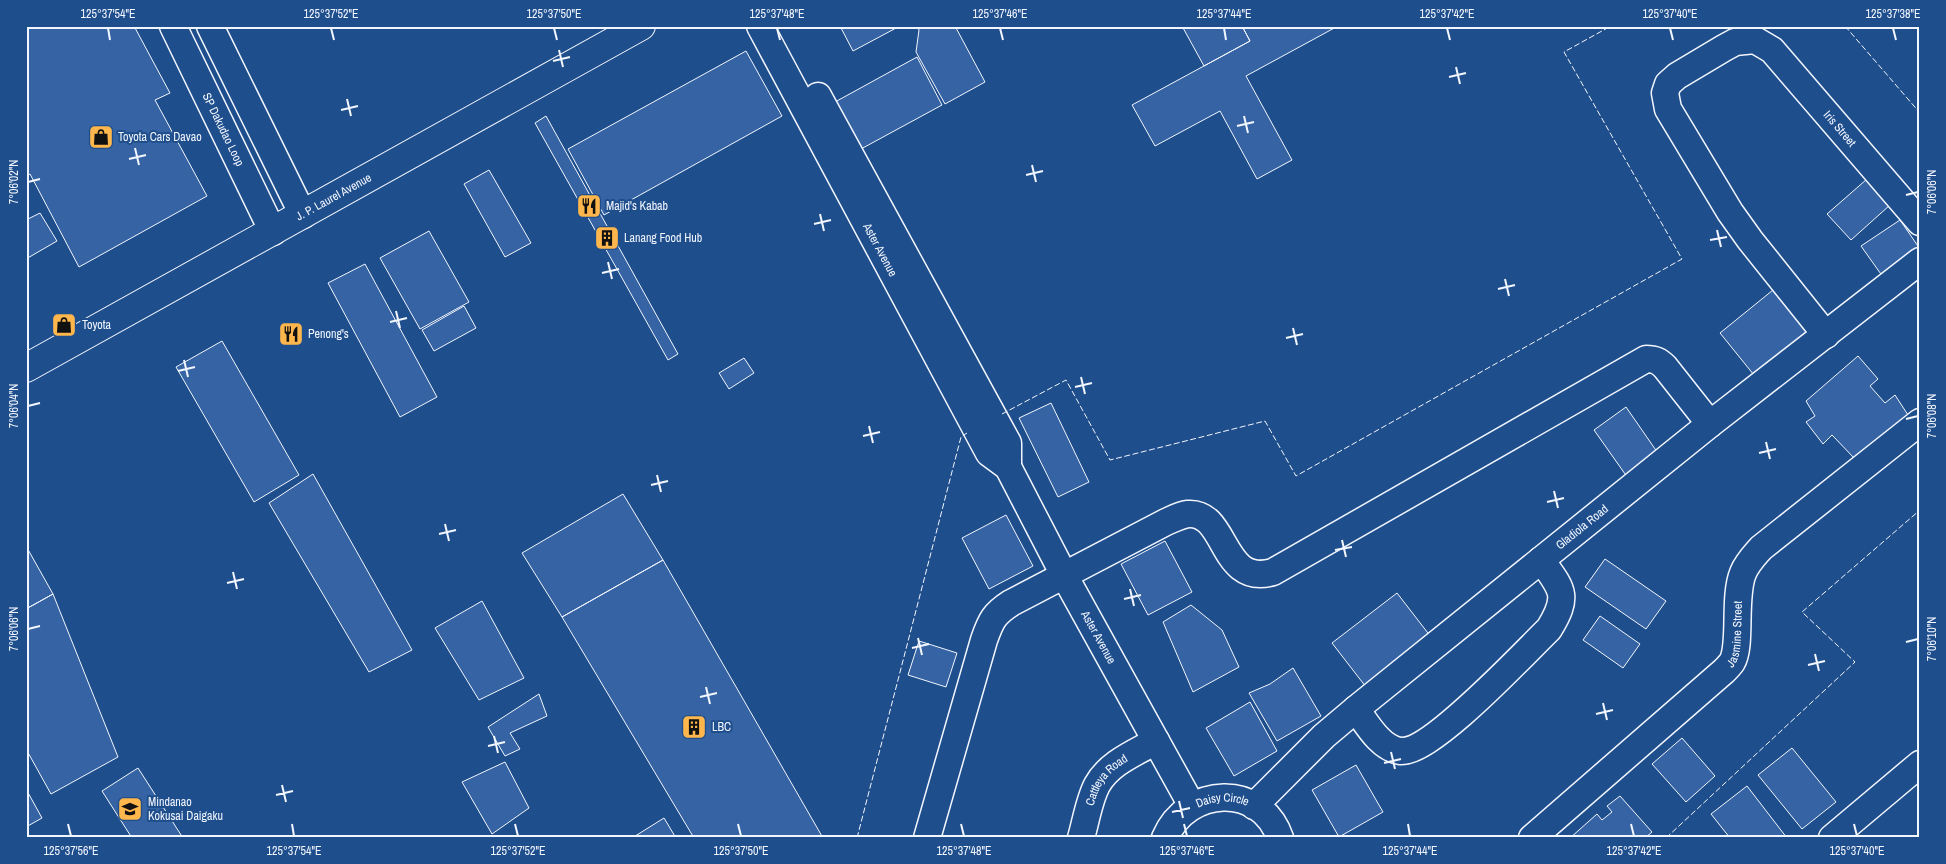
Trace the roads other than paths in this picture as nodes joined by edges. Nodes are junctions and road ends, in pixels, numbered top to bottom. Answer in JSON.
{"nodes":[{"id":1,"x":173,"y":26,"type":"edge"},
{"id":2,"x":210,"y":26,"type":"edge"},
{"id":3,"x":641,"y":26,"type":"edge"},
{"id":4,"x":760,"y":26,"type":"edge"},
{"id":5,"x":780,"y":26,"type":"edge"},
{"id":6,"x":848,"y":170,"type":"junction"},
{"id":7,"x":303,"y":215,"type":"junction"},
{"id":8,"x":1920,"y":222,"type":"edge"},
{"id":9,"x":273,"y":232,"type":"junction"},
{"id":10,"x":1920,"y":261,"type":"edge"},
{"id":11,"x":1826,"y":335,"type":"junction"},
{"id":12,"x":26,"y":368,"type":"edge"},
{"id":13,"x":1920,"y":422,"type":"edge"},
{"id":14,"x":1710,"y":424,"type":"junction"},
{"id":15,"x":1541,"y":560,"type":"junction"},
{"id":16,"x":1064,"y":575,"type":"junction"},
{"id":17,"x":1356,"y":709,"type":"junction"},
{"id":18,"x":1156,"y":741,"type":"junction"},
{"id":19,"x":1920,"y":764,"type":"edge"},
{"id":20,"x":1192,"y":806,"type":"junction"},
{"id":21,"x":1254,"y":806,"type":"junction"},
{"id":22,"x":1860,"y":829,"type":"edge"},
{"id":23,"x":927,"y":838,"type":"edge"},
{"id":24,"x":1082,"y":838,"type":"edge"},
{"id":25,"x":1166,"y":838,"type":"edge"},
{"id":26,"x":1280,"y":838,"type":"edge"},
{"id":27,"x":1532,"y":838,"type":"edge"},
{"id":28,"x":1832,"y":838,"type":"edge"}],
"edges":[{"from":1,"to":9,"type":"street","name":"SP Dakudao Loop"},
{"from":2,"to":7,"type":"street"},
{"from":3,"to":7,"type":"main road","name":"J. P. Laurel Avenue"},
{"from":4,"to":6,"type":"street","name":"Aster Avenue"},
{"from":5,"to":6,"type":"street","name":"Aster Avenue"},
{"from":6,"to":16,"type":"street","name":"Aster Avenue"},
{"from":7,"to":9,"type":"main road","name":"J. P. Laurel Avenue"},
{"from":8,"to":11,"type":"street","name":"Iris Street"},
{"from":9,"to":12,"type":"main road","name":"J. P. Laurel Avenue"},
{"from":10,"to":11,"type":"street","name":"Gladiola Road"},
{"from":11,"to":14,"type":"street","name":"Gladiola Road"},
{"from":13,"to":27,"type":"street","name":"Jasmine Street"},
{"from":14,"to":15,"type":"street","name":"Gladiola Road"},
{"from":14,"to":16,"type":"street"},
{"from":15,"to":17,"type":"street","name":"Gladiola Road"},
{"from":15,"to":17,"type":"street"},
{"from":16,"to":18,"type":"street","name":"Aster Avenue"},
{"from":16,"to":23,"type":"street"},
{"from":17,"to":21,"type":"street","name":"Gladiola Road"},
{"from":18,"to":20,"type":"street","name":"Aster Avenue"},
{"from":18,"to":24,"type":"street","name":"Cattleya Road"},
{"from":19,"to":22,"type":"street"},
{"from":20,"to":21,"type":"street","name":"Daisy Circle"},
{"from":20,"to":25,"type":"street","name":"Daisy Circle"},
{"from":21,"to":26,"type":"street","name":"Daisy Circle"},
{"from":22,"to":28,"type":"street"}]}
